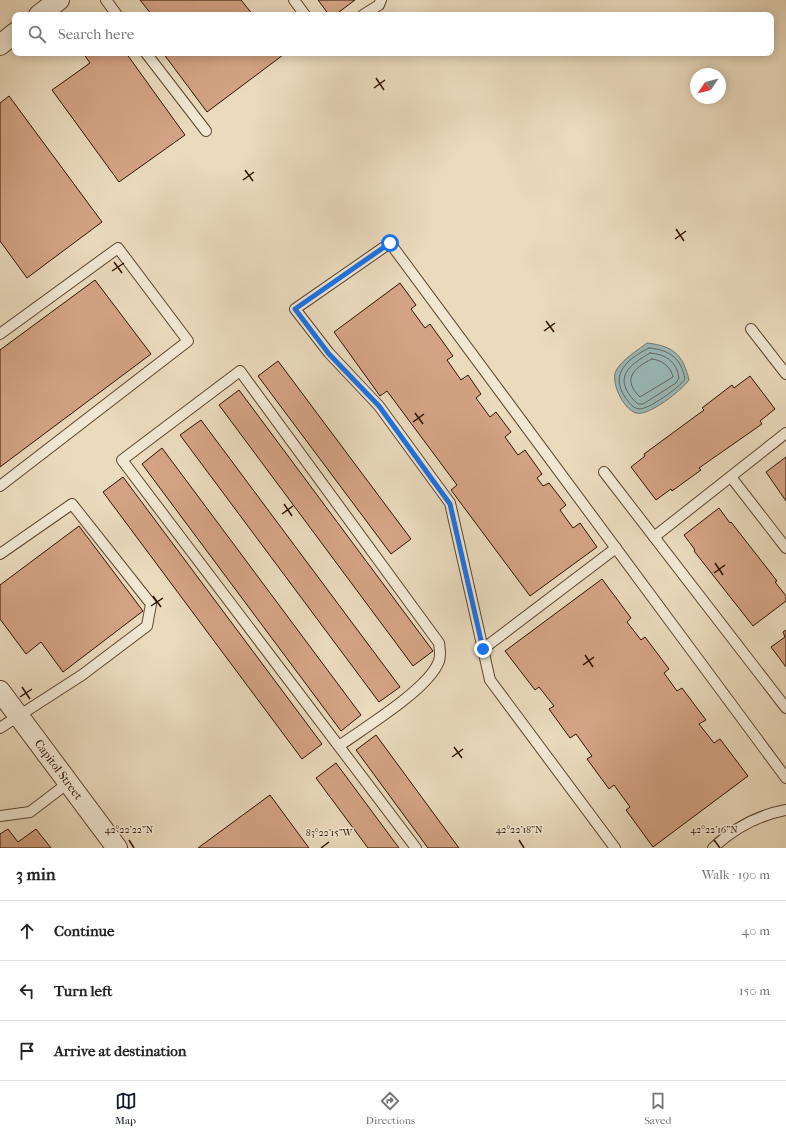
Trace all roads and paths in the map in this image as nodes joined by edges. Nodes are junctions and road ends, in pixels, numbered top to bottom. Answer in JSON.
{"nodes":[{"id":1,"x":59,"y":0,"type":"edge"},
{"id":2,"x":106,"y":0,"type":"edge"},
{"id":3,"x":294,"y":0,"type":"edge"},
{"id":4,"x":381,"y":0,"type":"edge"},
{"id":5,"x":43,"y":12,"type":"edge"},
{"id":6,"x":116,"y":12,"type":"edge"},
{"id":7,"x":303,"y":12,"type":"edge"},
{"id":8,"x":368,"y":12,"type":"edge"},
{"id":9,"x":12,"y":35,"type":"edge"},
{"id":10,"x":0,"y":45,"type":"edge"},
{"id":11,"x":148,"y":56,"type":"edge"},
{"id":12,"x":206,"y":131,"type":"dead end"},
{"id":13,"x":751,"y":329,"type":"dead end"},
{"id":14,"x":0,"y":334,"type":"edge"},
{"id":15,"x":786,"y":374,"type":"edge"},
{"id":16,"x":786,"y":433,"type":"edge"},
{"id":17,"x":604,"y":472,"type":"dead end"},
{"id":18,"x":731,"y":477,"type":"junction"},
{"id":19,"x":0,"y":486,"type":"edge"},
{"id":20,"x":654,"y":537,"type":"junction"},
{"id":21,"x":616,"y":548,"type":"junction"},
{"id":22,"x":786,"y":548,"type":"edge"},
{"id":23,"x":0,"y":554,"type":"edge"},
{"id":24,"x":483,"y":649,"type":"junction"},
{"id":25,"x":0,"y":691,"type":"edge"},
{"id":26,"x":786,"y":708,"type":"edge"},
{"id":27,"x":18,"y":715,"type":"junction"},
{"id":28,"x":0,"y":728,"type":"edge"},
{"id":29,"x":339,"y":746,"type":"junction"},
{"id":30,"x":786,"y":778,"type":"edge"},
{"id":31,"x":68,"y":783,"type":"junction"},
{"id":32,"x":786,"y":810,"type":"edge"},
{"id":33,"x":0,"y":816,"type":"edge"},
{"id":34,"x":117,"y":848,"type":"edge"},
{"id":35,"x":416,"y":848,"type":"edge"},
{"id":36,"x":615,"y":848,"type":"edge"},
{"id":37,"x":713,"y":848,"type":"edge"}],
"edges":[{"from":1,"to":5,"type":"street"},
{"from":2,"to":6,"type":"lane"},
{"from":3,"to":7,"type":"lane"},
{"from":4,"to":8,"type":"lane"},
{"from":9,"to":10,"type":"street"},
{"from":11,"to":12,"type":"lane"},
{"from":13,"to":15,"type":"lane"},
{"from":14,"to":19,"type":"lane"},
{"from":16,"to":18,"type":"lane"},
{"from":17,"to":20,"type":"lane"},
{"from":18,"to":20,"type":"lane"},
{"from":18,"to":22,"type":"lane"},
{"from":20,"to":26,"type":"lane"},
{"from":21,"to":24,"type":"lane"},
{"from":21,"to":24,"type":"lane"},
{"from":21,"to":30,"type":"lane"},
{"from":23,"to":27,"type":"lane"},
{"from":24,"to":36,"type":"lane"},
{"from":25,"to":27,"type":"street","name":"Capitol Street"},
{"from":27,"to":28,"type":"lane"},
{"from":27,"to":31,"type":"street","name":"Capitol Street"},
{"from":29,"to":29,"type":"lane"},
{"from":29,"to":35,"type":"lane"},
{"from":31,"to":33,"type":"lane"},
{"from":31,"to":34,"type":"street","name":"Capitol Street"},
{"from":32,"to":37,"type":"lane"}]}
